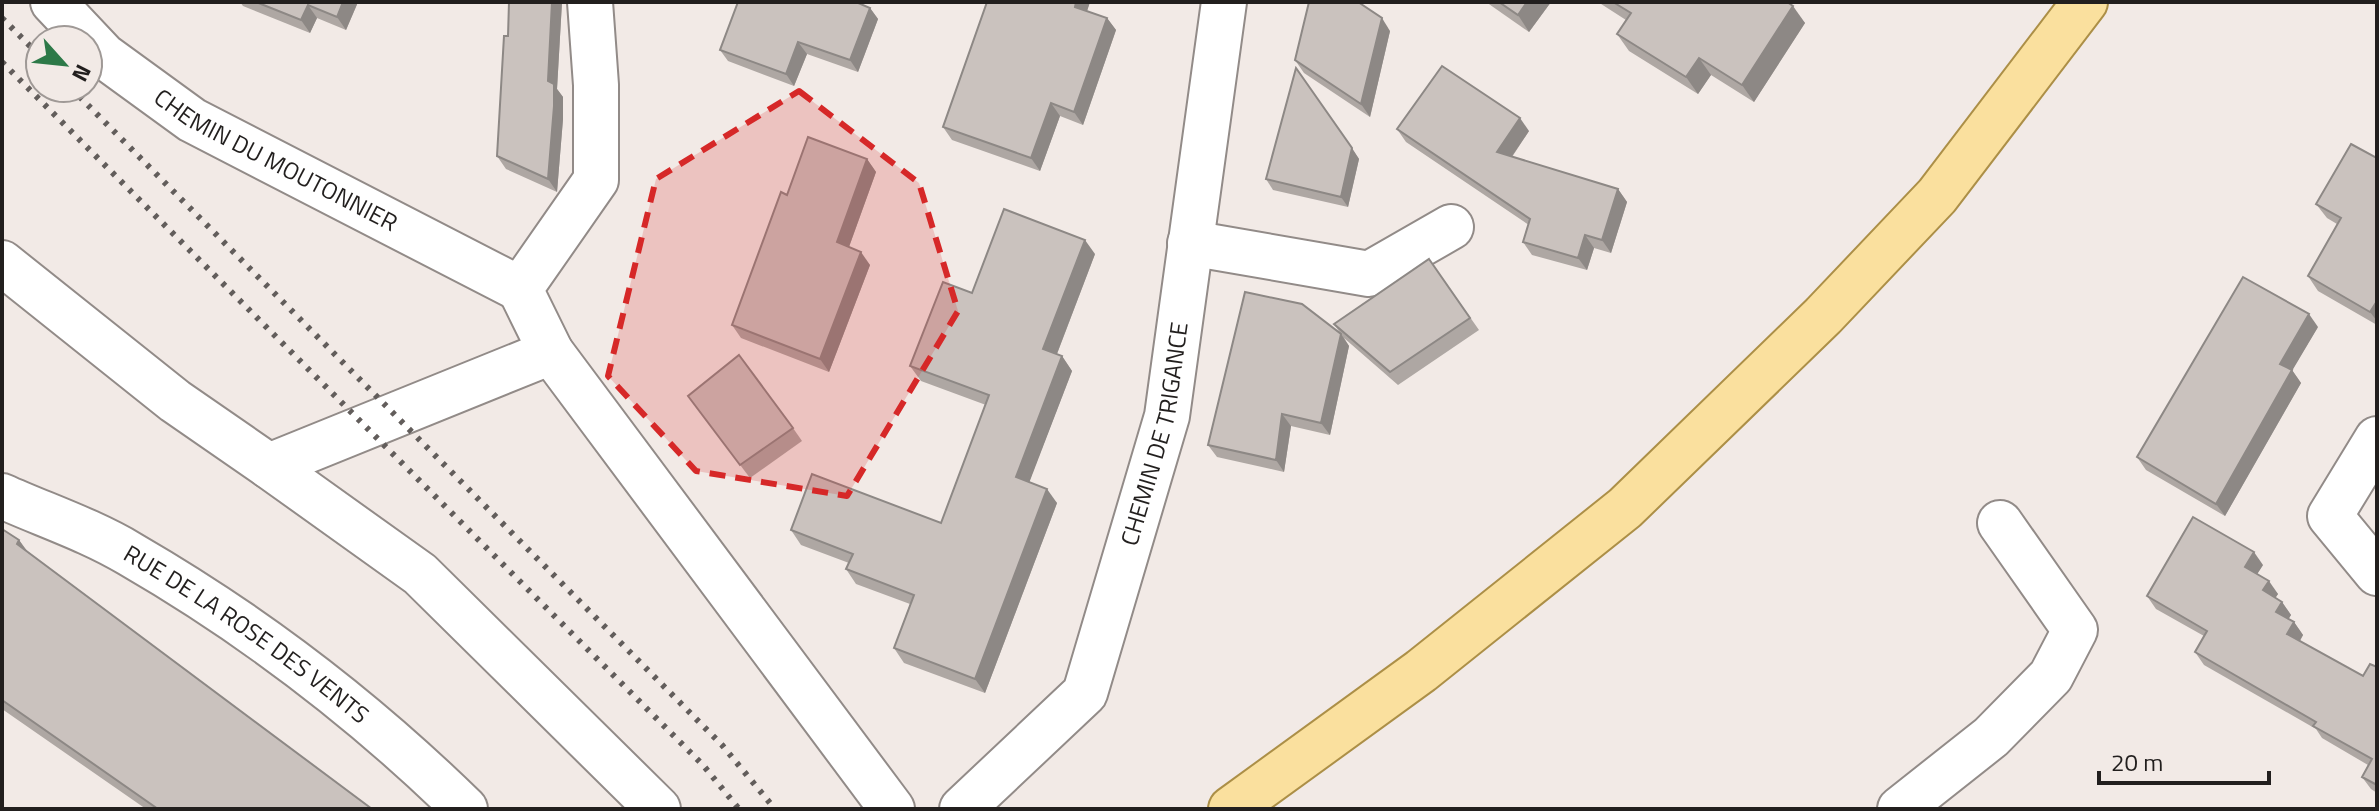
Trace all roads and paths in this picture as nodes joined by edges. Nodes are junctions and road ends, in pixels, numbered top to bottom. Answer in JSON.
{"nodes":[{"id":1,"x":53,"y":2,"type":"edge"},
{"id":2,"x":590,"y":2,"type":"edge"},
{"id":3,"x":1224,"y":2,"type":"edge"},
{"id":4,"x":2085,"y":2,"type":"edge"},
{"id":5,"x":1451,"y":227,"type":"dead end"},
{"id":6,"x":1190,"y":243,"type":"junction"},
{"id":7,"x":2,"y":263,"type":"edge"},
{"id":8,"x":520,"y":289,"type":"junction"},
{"id":9,"x":551,"y":352,"type":"junction"},
{"id":10,"x":2377,"y":439,"type":"edge"},
{"id":11,"x":269,"y":466,"type":"junction"},
{"id":12,"x":2,"y":496,"type":"edge"},
{"id":13,"x":2000,"y":523,"type":"dead end"},
{"id":14,"x":2377,"y":573,"type":"edge"},
{"id":15,"x":465,"y":809,"type":"edge"},
{"id":16,"x":658,"y":809,"type":"edge"},
{"id":17,"x":892,"y":809,"type":"edge"},
{"id":18,"x":962,"y":809,"type":"edge"},
{"id":19,"x":1231,"y":809,"type":"edge"},
{"id":20,"x":1900,"y":809,"type":"edge"}],
"edges":[{"from":1,"to":8,"type":"street","name":"CHEMIN DU MOUTONNIER"},
{"from":2,"to":8,"type":"street"},
{"from":3,"to":6,"type":"street","name":"CHEMIN DE TRIGANCE"},
{"from":4,"to":19,"type":"main road"},
{"from":5,"to":6,"type":"street"},
{"from":6,"to":18,"type":"street","name":"CHEMIN DE TRIGANCE"},
{"from":7,"to":11,"type":"street"},
{"from":8,"to":9,"type":"street"},
{"from":9,"to":11,"type":"street"},
{"from":9,"to":17,"type":"street"},
{"from":10,"to":14,"type":"street"},
{"from":11,"to":16,"type":"street"},
{"from":12,"to":15,"type":"street","name":"RUE DE LA ROSE DES VENTS"},
{"from":13,"to":20,"type":"street"}]}
